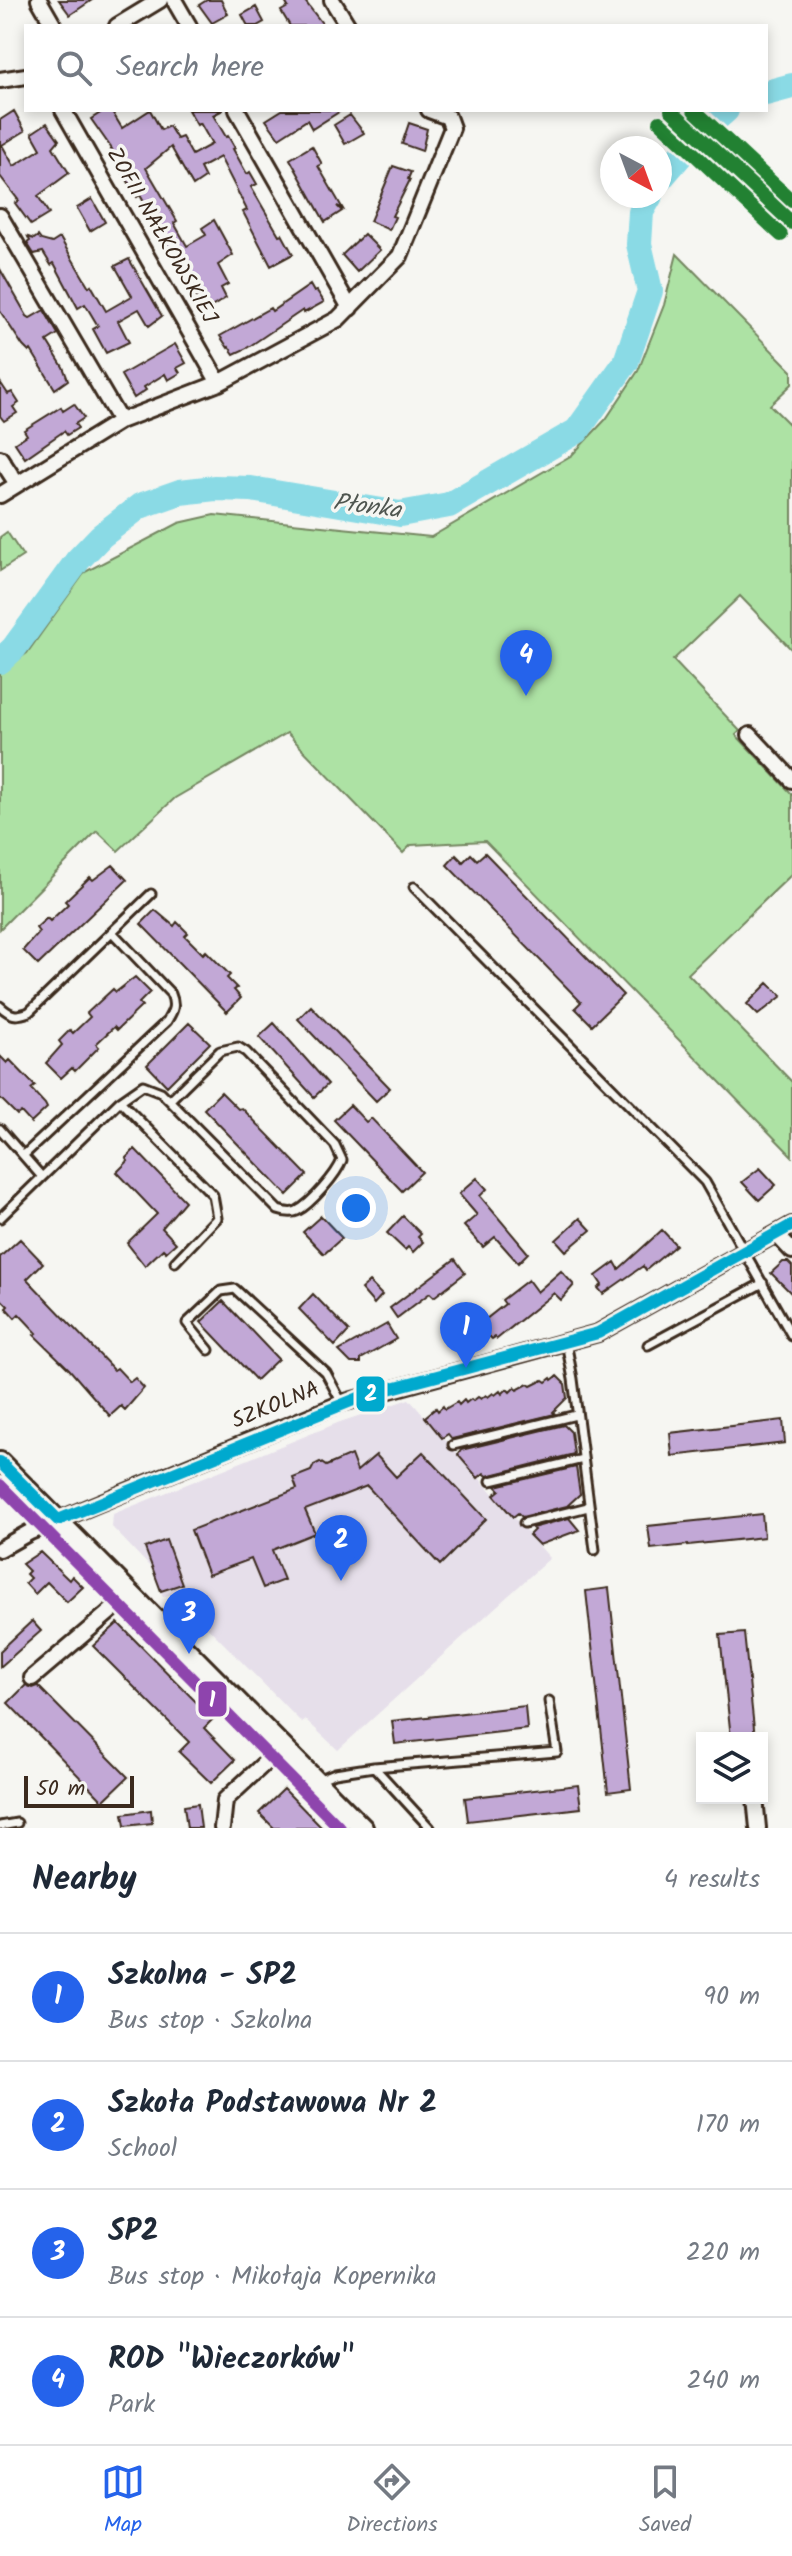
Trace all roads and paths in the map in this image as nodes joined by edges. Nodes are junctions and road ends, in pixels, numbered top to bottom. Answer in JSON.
{"nodes":[{"id":1,"x":39,"y":0,"type":"edge"},
{"id":2,"x":160,"y":0,"type":"edge"},
{"id":3,"x":174,"y":0,"type":"edge"},
{"id":4,"x":332,"y":0,"type":"edge"},
{"id":5,"x":53,"y":24,"type":"edge"},
{"id":6,"x":120,"y":24,"type":"edge"},
{"id":7,"x":188,"y":24,"type":"edge"},
{"id":8,"x":347,"y":24,"type":"edge"},
{"id":9,"x":24,"y":76,"type":"edge"},
{"id":10,"x":0,"y":80,"type":"edge"},
{"id":11,"x":64,"y":112,"type":"edge"},
{"id":12,"x":238,"y":112,"type":"edge"},
{"id":13,"x":434,"y":112,"type":"edge"},
{"id":14,"x":0,"y":216,"type":"edge"},
{"id":15,"x":350,"y":308,"type":"junction"},
{"id":16,"x":219,"y":383,"type":"junction"},
{"id":17,"x":120,"y":421,"type":"junction"},
{"id":18,"x":0,"y":458,"type":"edge"},
{"id":19,"x":17,"y":484,"type":"junction"},
{"id":20,"x":0,"y":495,"type":"edge"},
{"id":21,"x":750,"y":735,"type":"dead end"},
{"id":22,"x":792,"y":780,"type":"edge"},
{"id":23,"x":414,"y":887,"type":"dead end"},
{"id":24,"x":151,"y":894,"type":"dead end"},
{"id":25,"x":112,"y":932,"type":"junction"},
{"id":26,"x":0,"y":1006,"type":"edge"},
{"id":27,"x":170,"y":1100,"type":"junction"},
{"id":28,"x":120,"y":1101,"type":"junction"},
{"id":29,"x":0,"y":1129,"type":"edge"},
{"id":30,"x":24,"y":1155,"type":"junction"},
{"id":31,"x":42,"y":1177,"type":"junction"},
{"id":32,"x":0,"y":1218,"type":"edge"},
{"id":33,"x":792,"y":1225,"type":"edge"},
{"id":34,"x":776,"y":1234,"type":"junction"},
{"id":35,"x":792,"y":1251,"type":"edge"},
{"id":36,"x":745,"y":1252,"type":"junction"},
{"id":37,"x":175,"y":1262,"type":"dead end"},
{"id":38,"x":763,"y":1283,"type":"junction"},
{"id":39,"x":792,"y":1336,"type":"edge"},
{"id":40,"x":566,"y":1342,"type":"junction"},
{"id":41,"x":648,"y":1345,"type":"dead end"},
{"id":42,"x":209,"y":1350,"type":"dead end"},
{"id":43,"x":342,"y":1403,"type":"junction"},
{"id":44,"x":576,"y":1415,"type":"junction"},
{"id":45,"x":453,"y":1445,"type":"dead end"},
{"id":46,"x":583,"y":1459,"type":"junction"},
{"id":47,"x":0,"y":1462,"type":"edge"},
{"id":48,"x":491,"y":1481,"type":"dead end"},
{"id":49,"x":588,"y":1507,"type":"junction"},
{"id":50,"x":58,"y":1520,"type":"junction"},
{"id":51,"x":524,"y":1523,"type":"dead end"},
{"id":52,"x":0,"y":1549,"type":"edge"},
{"id":53,"x":595,"y":1550,"type":"dead end"},
{"id":54,"x":132,"y":1593,"type":"junction"},
{"id":55,"x":32,"y":1678,"type":"dead end"},
{"id":56,"x":549,"y":1701,"type":"dead end"},
{"id":57,"x":282,"y":1747,"type":"junction"},
{"id":58,"x":374,"y":1767,"type":"junction"},
{"id":59,"x":316,"y":1781,"type":"junction"},
{"id":60,"x":756,"y":1804,"type":"edge"},
{"id":61,"x":17,"y":1823,"type":"dead end"},
{"id":62,"x":0,"y":1826,"type":"edge"},
{"id":63,"x":222,"y":1828,"type":"edge"},
{"id":64,"x":363,"y":1828,"type":"edge"},
{"id":65,"x":430,"y":1828,"type":"edge"},
{"id":66,"x":758,"y":1828,"type":"edge"}],
"edges":[{"from":1,"to":5,"type":"street"},
{"from":2,"to":6,"type":"street"},
{"from":3,"to":7,"type":"street"},
{"from":4,"to":8,"type":"street"},
{"from":9,"to":10,"type":"street"},
{"from":11,"to":16,"type":"street","name":"ZOFII NAŁKOWSKIEJ"},
{"from":12,"to":15,"type":"street"},
{"from":13,"to":15,"type":"street"},
{"from":14,"to":17,"type":"street"},
{"from":15,"to":16,"type":"street"},
{"from":16,"to":17,"type":"street"},
{"from":17,"to":19,"type":"street"},
{"from":18,"to":19,"type":"street"},
{"from":19,"to":20,"type":"street"},
{"from":21,"to":22,"type":"street"},
{"from":23,"to":36,"type":"lane"},
{"from":24,"to":25,"type":"lane"},
{"from":25,"to":26,"type":"lane"},
{"from":25,"to":30,"type":"lane"},
{"from":27,"to":27,"type":"lane"},
{"from":27,"to":28,"type":"lane"},
{"from":28,"to":31,"type":"lane"},
{"from":28,"to":37,"type":"lane"},
{"from":29,"to":30,"type":"lane"},
{"from":30,"to":31,"type":"lane"},
{"from":31,"to":32,"type":"lane"},
{"from":33,"to":34,"type":"street","name":"SZKOLNA"},
{"from":34,"to":35,"type":"street"},
{"from":34,"to":36,"type":"street","name":"SZKOLNA"},
{"from":36,"to":38,"type":"lane"},
{"from":36,"to":40,"type":"street","name":"SZKOLNA"},
{"from":38,"to":39,"type":"lane"},
{"from":38,"to":41,"type":"lane"},
{"from":40,"to":43,"type":"street","name":"SZKOLNA"},
{"from":40,"to":44,"type":"lane"},
{"from":42,"to":43,"type":"lane"},
{"from":43,"to":50,"type":"street","name":"SZKOLNA"},
{"from":44,"to":45,"type":"lane"},
{"from":44,"to":46,"type":"lane"},
{"from":46,"to":48,"type":"lane"},
{"from":46,"to":49,"type":"lane"},
{"from":47,"to":50,"type":"street"},
{"from":49,"to":51,"type":"lane"},
{"from":49,"to":53,"type":"lane"},
{"from":50,"to":52,"type":"street","name":"SZKOLNA"},
{"from":50,"to":54,"type":"street"},
{"from":54,"to":55,"type":"street"},
{"from":54,"to":57,"type":"street"},
{"from":56,"to":58,"type":"lane"},
{"from":57,"to":59,"type":"street"},
{"from":57,"to":63,"type":"street"},
{"from":58,"to":59,"type":"lane"},
{"from":58,"to":65,"type":"lane"},
{"from":59,"to":64,"type":"street"},
{"from":60,"to":66,"type":"street"},
{"from":61,"to":62,"type":"lane"}]}
